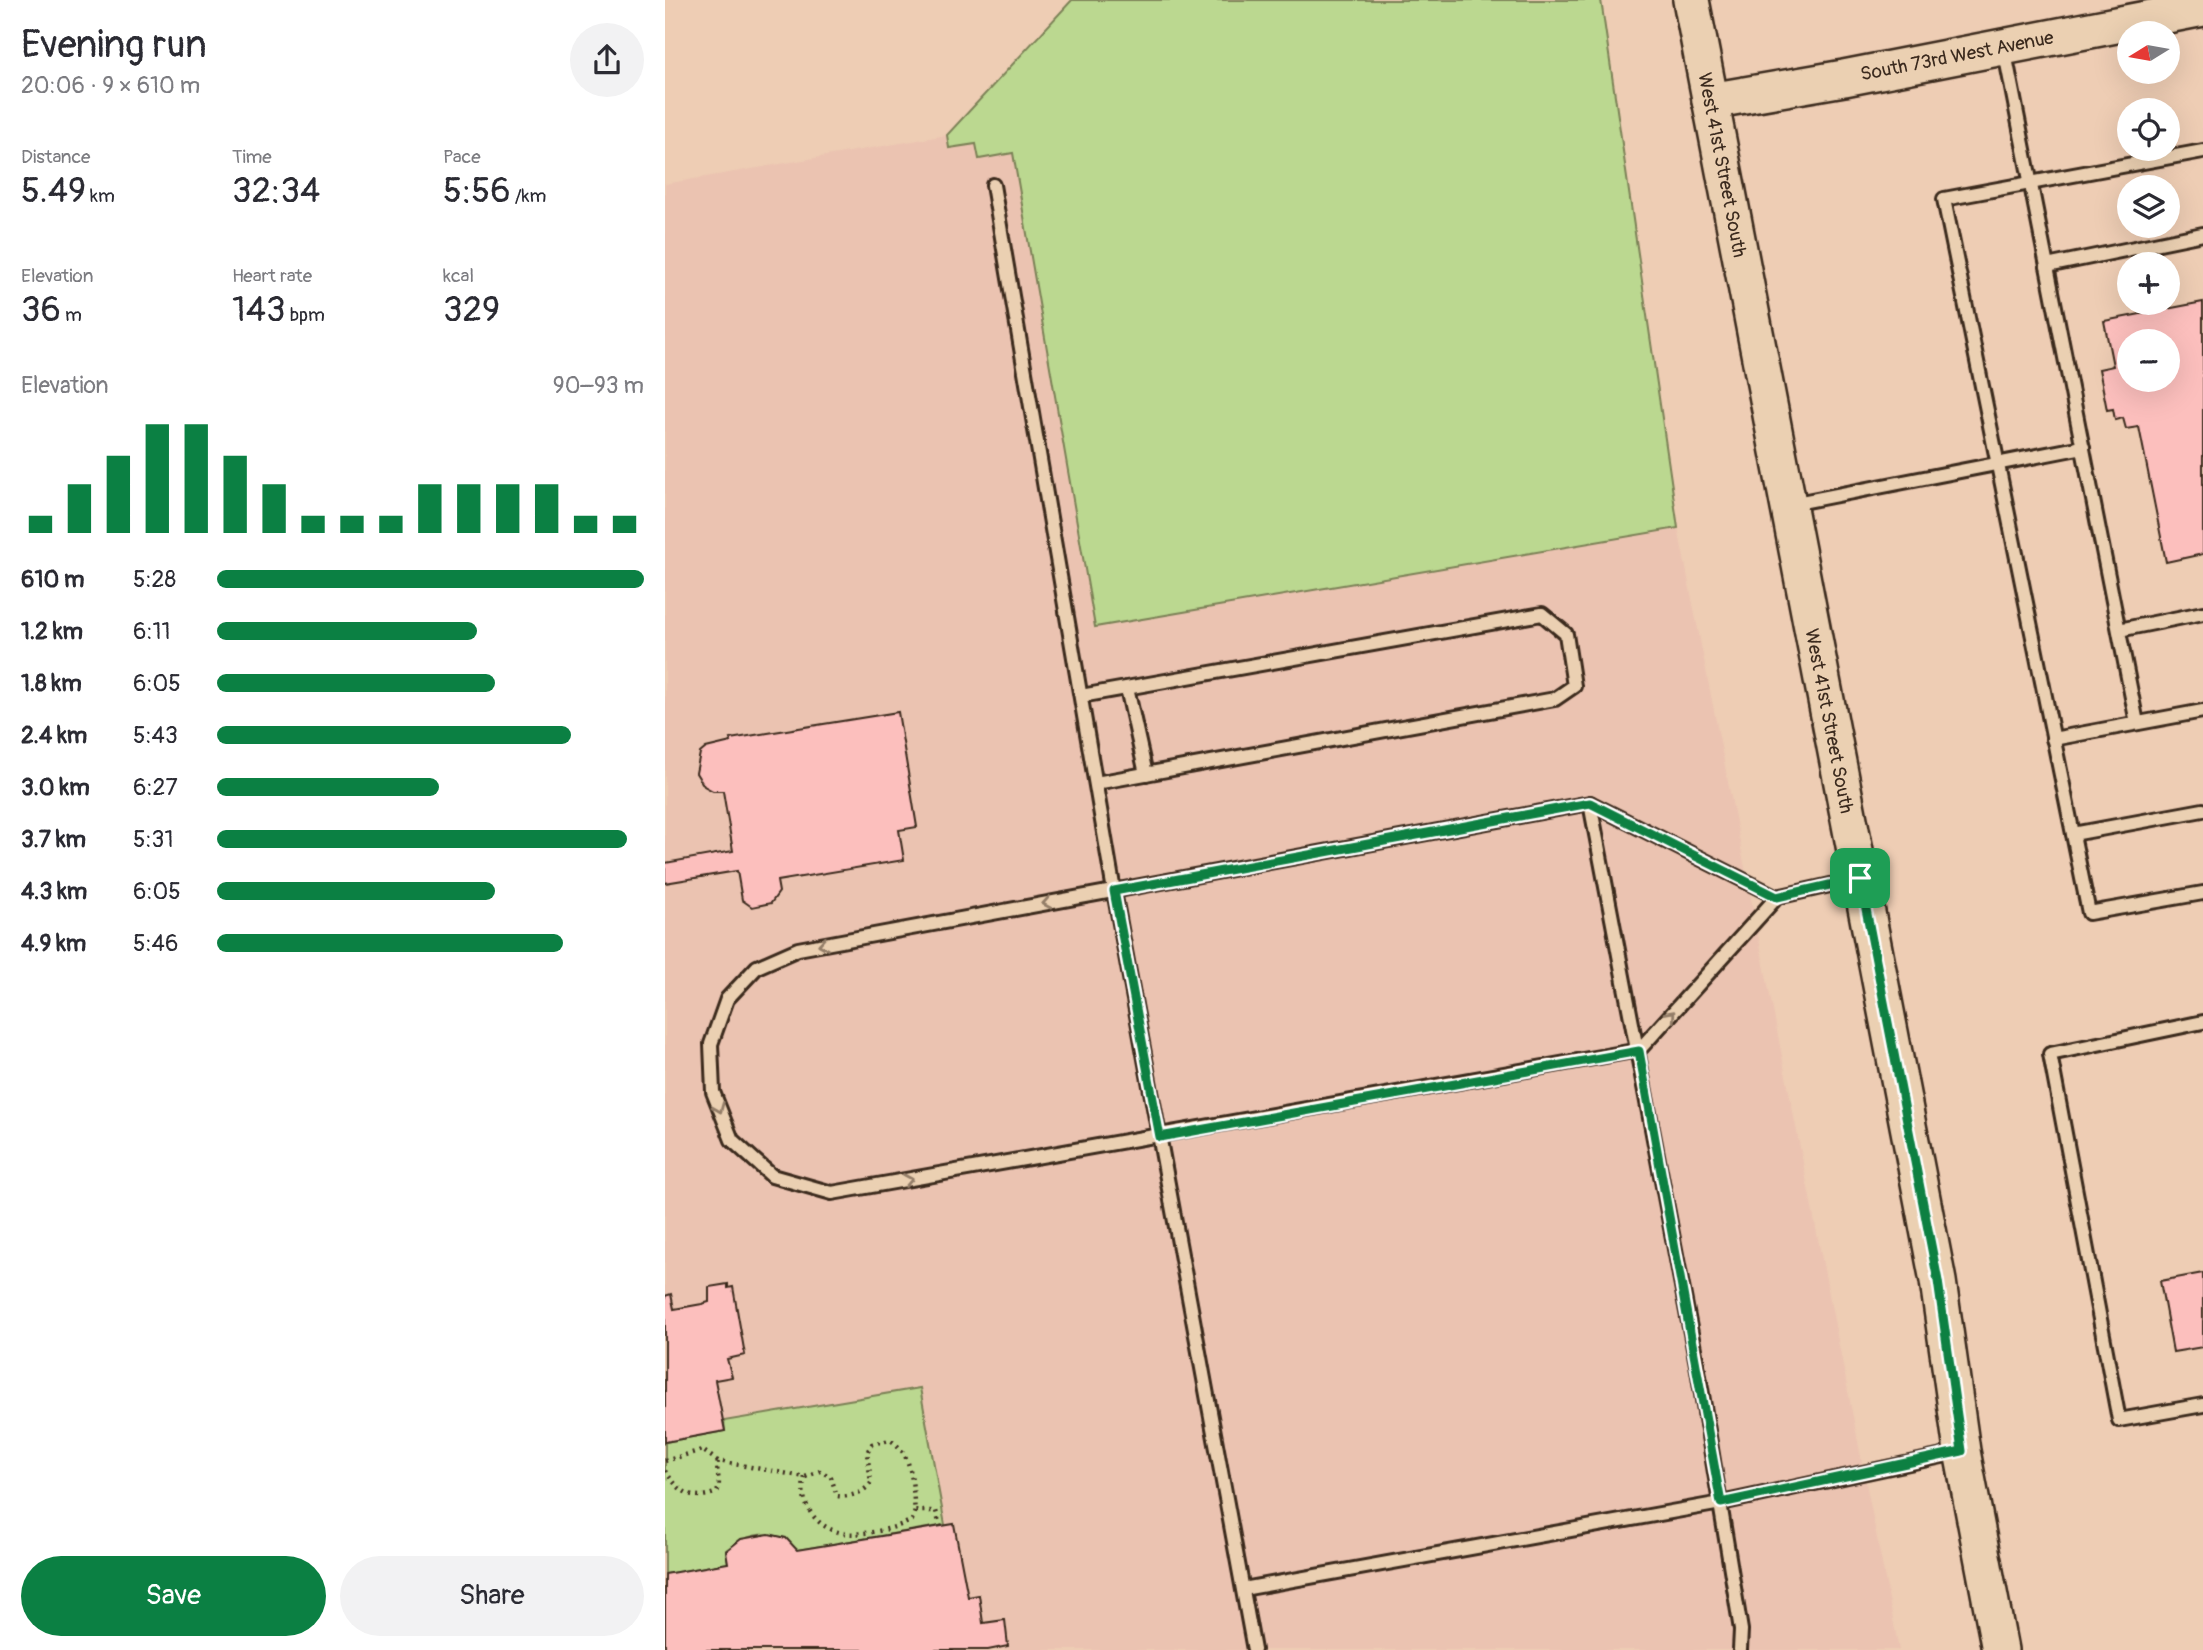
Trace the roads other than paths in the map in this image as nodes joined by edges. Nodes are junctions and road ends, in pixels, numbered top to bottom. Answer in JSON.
{"nodes":[{"id":1,"x":1691,"y":0,"type":"edge"},
{"id":2,"x":2203,"y":8,"type":"edge"},
{"id":3,"x":2004,"y":47,"type":"junction"},
{"id":4,"x":1710,"y":101,"type":"junction"},
{"id":5,"x":2203,"y":151,"type":"edge"},
{"id":6,"x":2031,"y":183,"type":"junction"},
{"id":7,"x":993,"y":185,"type":"dead end"},
{"id":8,"x":2203,"y":234,"type":"edge"},
{"id":9,"x":2047,"y":266,"type":"junction"},
{"id":10,"x":2083,"y":447,"type":"junction"},
{"id":11,"x":1997,"y":464,"type":"junction"},
{"id":12,"x":1787,"y":504,"type":"junction"},
{"id":13,"x":2203,"y":613,"type":"edge"},
{"id":14,"x":2119,"y":630,"type":"junction"},
{"id":15,"x":1127,"y":688,"type":"junction"},
{"id":16,"x":1081,"y":696,"type":"junction"},
{"id":17,"x":2203,"y":711,"type":"edge"},
{"id":18,"x":2137,"y":723,"type":"junction"},
{"id":19,"x":2053,"y":739,"type":"junction"},
{"id":20,"x":1146,"y":774,"type":"junction"},
{"id":21,"x":1096,"y":783,"type":"junction"},
{"id":22,"x":1590,"y":803,"type":"junction"},
{"id":23,"x":2203,"y":810,"type":"edge"},
{"id":24,"x":2073,"y":834,"type":"junction"},
{"id":25,"x":1860,"y":878,"type":"junction"},
{"id":26,"x":1114,"y":891,"type":"junction"},
{"id":27,"x":2203,"y":893,"type":"edge"},
{"id":28,"x":1777,"y":897,"type":"junction"},
{"id":29,"x":2203,"y":1022,"type":"edge"},
{"id":30,"x":1639,"y":1051,"type":"junction"},
{"id":31,"x":1160,"y":1137,"type":"junction"},
{"id":32,"x":2203,"y":1405,"type":"edge"},
{"id":33,"x":1962,"y":1451,"type":"junction"},
{"id":34,"x":1721,"y":1503,"type":"junction"},
{"id":35,"x":1243,"y":1589,"type":"junction"},
{"id":36,"x":1254,"y":1650,"type":"edge"},
{"id":37,"x":1740,"y":1650,"type":"edge"},
{"id":38,"x":2000,"y":1650,"type":"edge"}],
"edges":[{"from":1,"to":4,"type":"main road","name":"West 41st Street South"},
{"from":2,"to":3,"type":"main road","name":"South 73rd West Avenue"},
{"from":3,"to":4,"type":"main road","name":"South 73rd West Avenue"},
{"from":3,"to":6,"type":"lane"},
{"from":4,"to":12,"type":"main road","name":"West 41st Street South"},
{"from":5,"to":6,"type":"lane"},
{"from":6,"to":9,"type":"lane"},
{"from":6,"to":11,"type":"lane"},
{"from":7,"to":16,"type":"lane"},
{"from":8,"to":9,"type":"lane"},
{"from":9,"to":10,"type":"lane"},
{"from":10,"to":11,"type":"lane"},
{"from":10,"to":14,"type":"lane"},
{"from":11,"to":12,"type":"lane"},
{"from":11,"to":19,"type":"lane"},
{"from":12,"to":25,"type":"main road","name":"West 41st Street South"},
{"from":13,"to":14,"type":"lane"},
{"from":14,"to":18,"type":"lane"},
{"from":15,"to":16,"type":"lane"},
{"from":15,"to":20,"type":"lane"},
{"from":15,"to":20,"type":"lane"},
{"from":16,"to":21,"type":"lane"},
{"from":17,"to":18,"type":"lane"},
{"from":18,"to":19,"type":"lane"},
{"from":19,"to":24,"type":"lane"},
{"from":20,"to":21,"type":"lane"},
{"from":21,"to":26,"type":"lane"},
{"from":22,"to":26,"type":"lane"},
{"from":22,"to":28,"type":"lane"},
{"from":22,"to":30,"type":"lane"},
{"from":23,"to":24,"type":"lane"},
{"from":24,"to":27,"type":"lane"},
{"from":25,"to":28,"type":"lane"},
{"from":25,"to":33,"type":"main road","name":"West 41st Street South"},
{"from":26,"to":31,"type":"lane"},
{"from":26,"to":31,"type":"lane","one_way":true},
{"from":30,"to":28,"type":"lane","one_way":true},
{"from":29,"to":32,"type":"lane"},
{"from":30,"to":31,"type":"lane"},
{"from":30,"to":34,"type":"lane"},
{"from":31,"to":35,"type":"lane"},
{"from":33,"to":34,"type":"lane"},
{"from":33,"to":38,"type":"main road","name":"West 41st Street South"},
{"from":34,"to":35,"type":"lane"},
{"from":34,"to":37,"type":"lane"},
{"from":35,"to":36,"type":"lane"}]}
